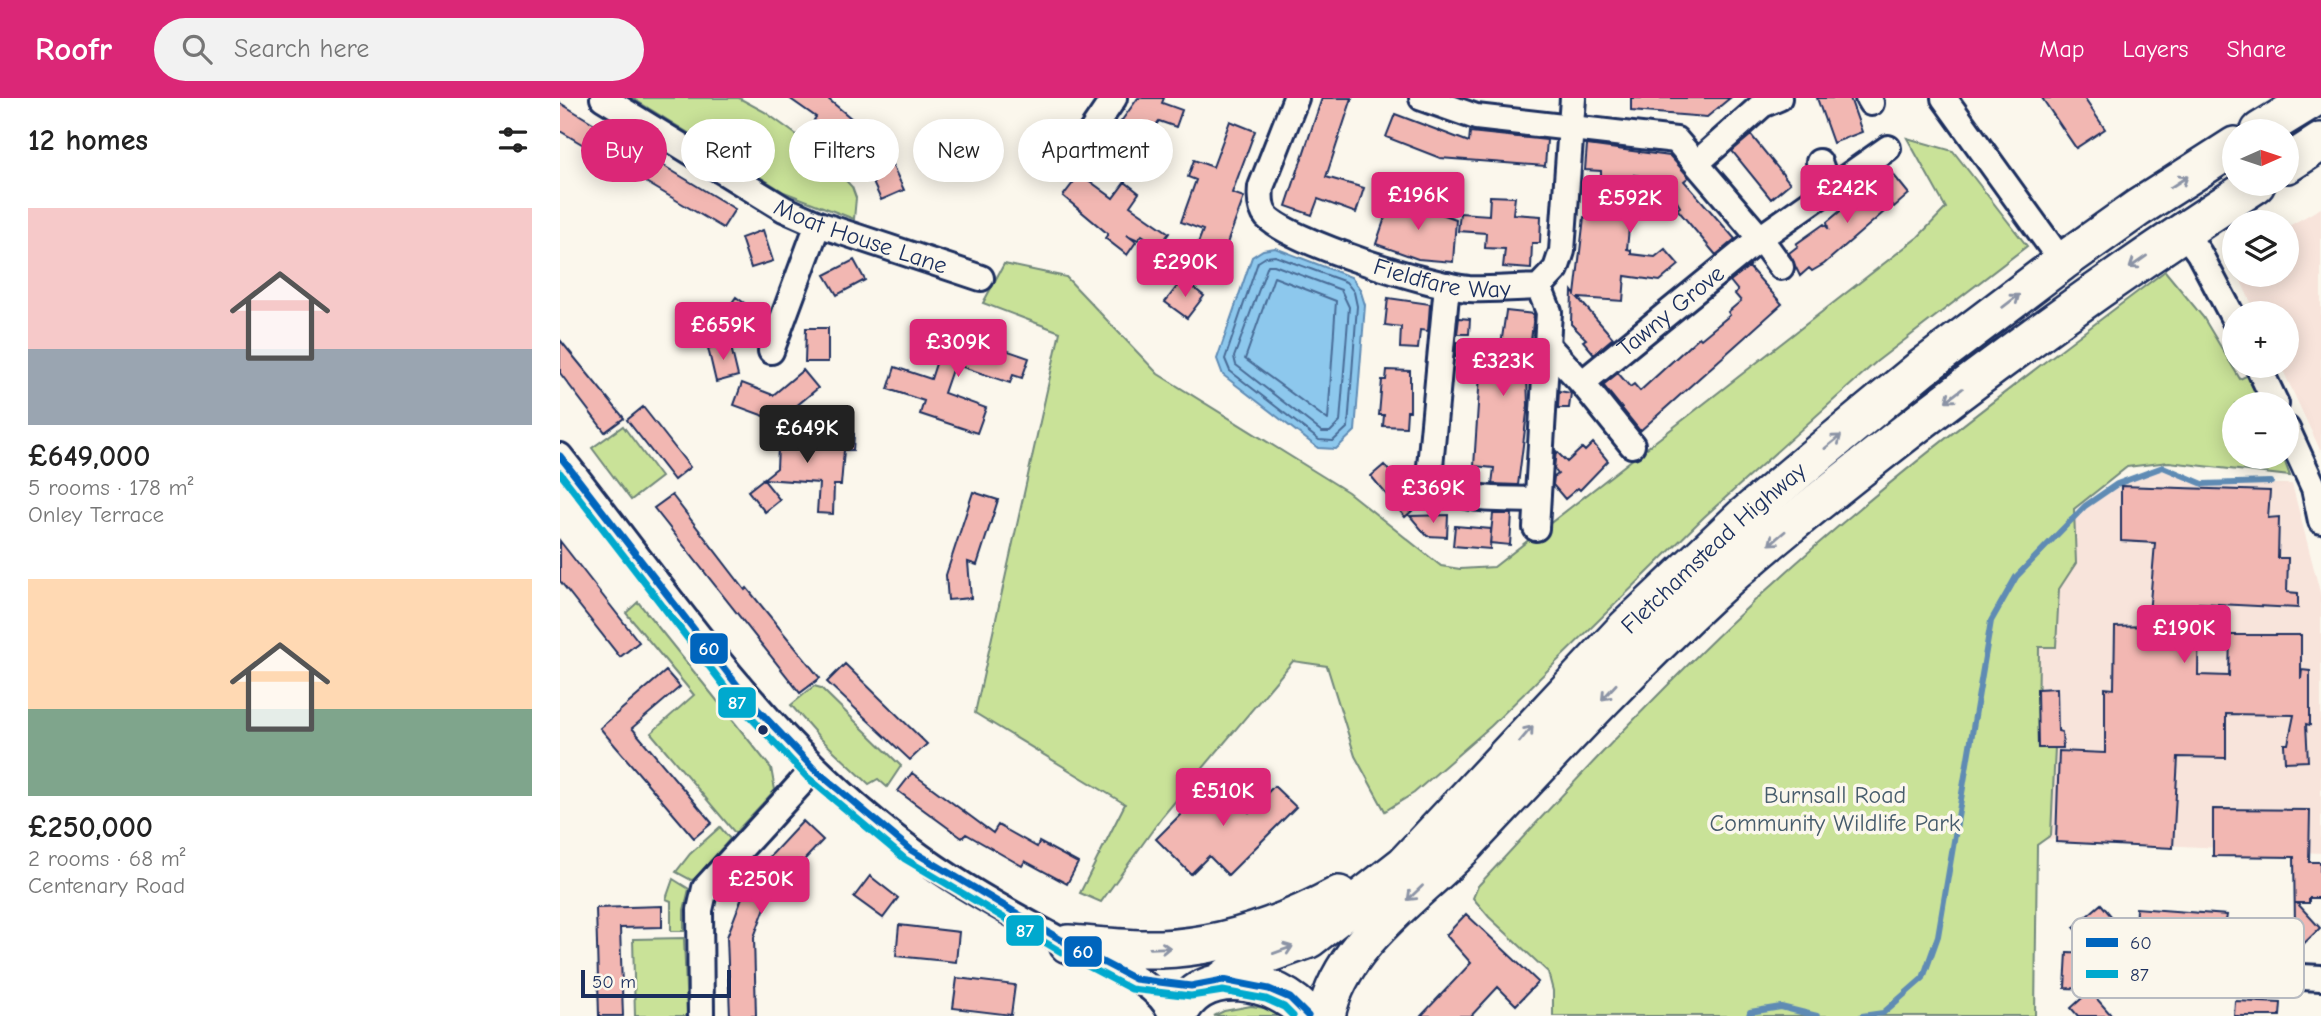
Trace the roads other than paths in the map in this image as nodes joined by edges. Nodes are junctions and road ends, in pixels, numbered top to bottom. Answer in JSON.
{"nodes":[{"id":1,"x":603,"y":98,"type":"edge"},
{"id":2,"x":1114,"y":98,"type":"edge"},
{"id":3,"x":1296,"y":98,"type":"edge"},
{"id":4,"x":1422,"y":98,"type":"edge"},
{"id":5,"x":1573,"y":98,"type":"edge"},
{"id":6,"x":1779,"y":98,"type":"edge"},
{"id":7,"x":1944,"y":98,"type":"edge"},
{"id":8,"x":2314,"y":98,"type":"edge"},
{"id":9,"x":1100,"y":119,"type":"edge"},
{"id":10,"x":2280,"y":119,"type":"edge"},
{"id":11,"x":1570,"y":129,"type":"junction"},
{"id":12,"x":2321,"y":142,"type":"edge"},
{"id":13,"x":1888,"y":148,"type":"dead end"},
{"id":14,"x":2222,"y":154,"type":"edge"},
{"id":15,"x":2300,"y":156,"type":"edge"},
{"id":16,"x":1698,"y":162,"type":"junction"},
{"id":17,"x":1819,"y":163,"type":"dead end"},
{"id":18,"x":1829,"y":189,"type":"junction"},
{"id":19,"x":2237,"y":196,"type":"edge"},
{"id":20,"x":818,"y":224,"type":"junction"},
{"id":21,"x":2183,"y":231,"type":"junction"},
{"id":22,"x":1760,"y":238,"type":"junction"},
{"id":23,"x":2062,"y":262,"type":"junction"},
{"id":24,"x":1781,"y":267,"type":"dead end"},
{"id":25,"x":981,"y":278,"type":"dead end"},
{"id":26,"x":1447,"y":285,"type":"junction"},
{"id":27,"x":1539,"y":287,"type":"junction"},
{"id":28,"x":2224,"y":301,"type":"edge"},
{"id":29,"x":1546,"y":345,"type":"junction"},
{"id":30,"x":771,"y":351,"type":"dead end"},
{"id":31,"x":1582,"y":383,"type":"junction"},
{"id":32,"x":1632,"y":445,"type":"dead end"},
{"id":33,"x":2299,"y":455,"type":"edge"},
{"id":34,"x":560,"y":456,"type":"edge"},
{"id":35,"x":1536,"y":500,"type":"junction"},
{"id":36,"x":2321,"y":521,"type":"edge"},
{"id":37,"x":1536,"y":528,"type":"dead end"},
{"id":38,"x":814,"y":769,"type":"junction"},
{"id":39,"x":1480,"y":784,"type":"junction"},
{"id":40,"x":1068,"y":944,"type":"junction"},
{"id":41,"x":1135,"y":979,"type":"junction"},
{"id":42,"x":1215,"y":983,"type":"junction"},
{"id":43,"x":701,"y":1016,"type":"edge"},
{"id":44,"x":1172,"y":1016,"type":"edge"},
{"id":45,"x":1178,"y":1016,"type":"edge"},
{"id":46,"x":1308,"y":1016,"type":"edge"},
{"id":47,"x":1326,"y":1016,"type":"edge"}],
"edges":[{"from":1,"to":20,"type":"street","name":"Moat House Lane"},
{"from":2,"to":9,"type":"street"},
{"from":3,"to":26,"type":"street","name":"Fieldfare Way"},
{"from":4,"to":11,"type":"street"},
{"from":5,"to":11,"type":"street","name":"Fieldfare Way"},
{"from":6,"to":16,"type":"street"},
{"from":7,"to":23,"type":"street"},
{"from":8,"to":10,"type":"highway"},
{"from":11,"to":16,"type":"street"},
{"from":11,"to":27,"type":"street","name":"Fieldfare Way"},
{"from":12,"to":15,"type":"highway"},
{"from":13,"to":18,"type":"street","name":"Tawny Grove"},
{"from":23,"to":14,"type":"highway","name":"Fletchamstead Highway","one_way":true},
{"from":16,"to":22,"type":"street"},
{"from":17,"to":18,"type":"street"},
{"from":18,"to":22,"type":"street","name":"Tawny Grove"},
{"from":19,"to":21,"type":"highway","name":"Fletchamstead Highway"},
{"from":20,"to":25,"type":"street","name":"Moat House Lane"},
{"from":20,"to":30,"type":"street"},
{"from":21,"to":28,"type":"street"},
{"from":21,"to":47,"type":"highway","name":"Fletchamstead Highway","one_way":true},
{"from":22,"to":24,"type":"street"},
{"from":22,"to":31,"type":"street","name":"Tawny Grove"},
{"from":39,"to":23,"type":"highway","name":"Fletchamstead Highway","one_way":true},
{"from":26,"to":27,"type":"street","name":"Fieldfare Way"},
{"from":26,"to":35,"type":"street"},
{"from":27,"to":29,"type":"street"},
{"from":29,"to":31,"type":"street"},
{"from":29,"to":35,"type":"street"},
{"from":31,"to":32,"type":"street"},
{"from":33,"to":36,"type":"street"},
{"from":34,"to":38,"type":"street"},
{"from":35,"to":37,"type":"street"},
{"from":38,"to":40,"type":"street"},
{"from":38,"to":43,"type":"street"},
{"from":40,"to":39,"type":"highway","one_way":true},
{"from":42,"to":39,"type":"highway","name":"Fletchamstead Highway","one_way":true},
{"from":40,"to":41,"type":"street"},
{"from":41,"to":42,"type":"street"},
{"from":41,"to":44,"type":"street"},
{"from":42,"to":45,"type":"highway","name":"Fletchamstead Highway"},
{"from":42,"to":46,"type":"highway"}]}
